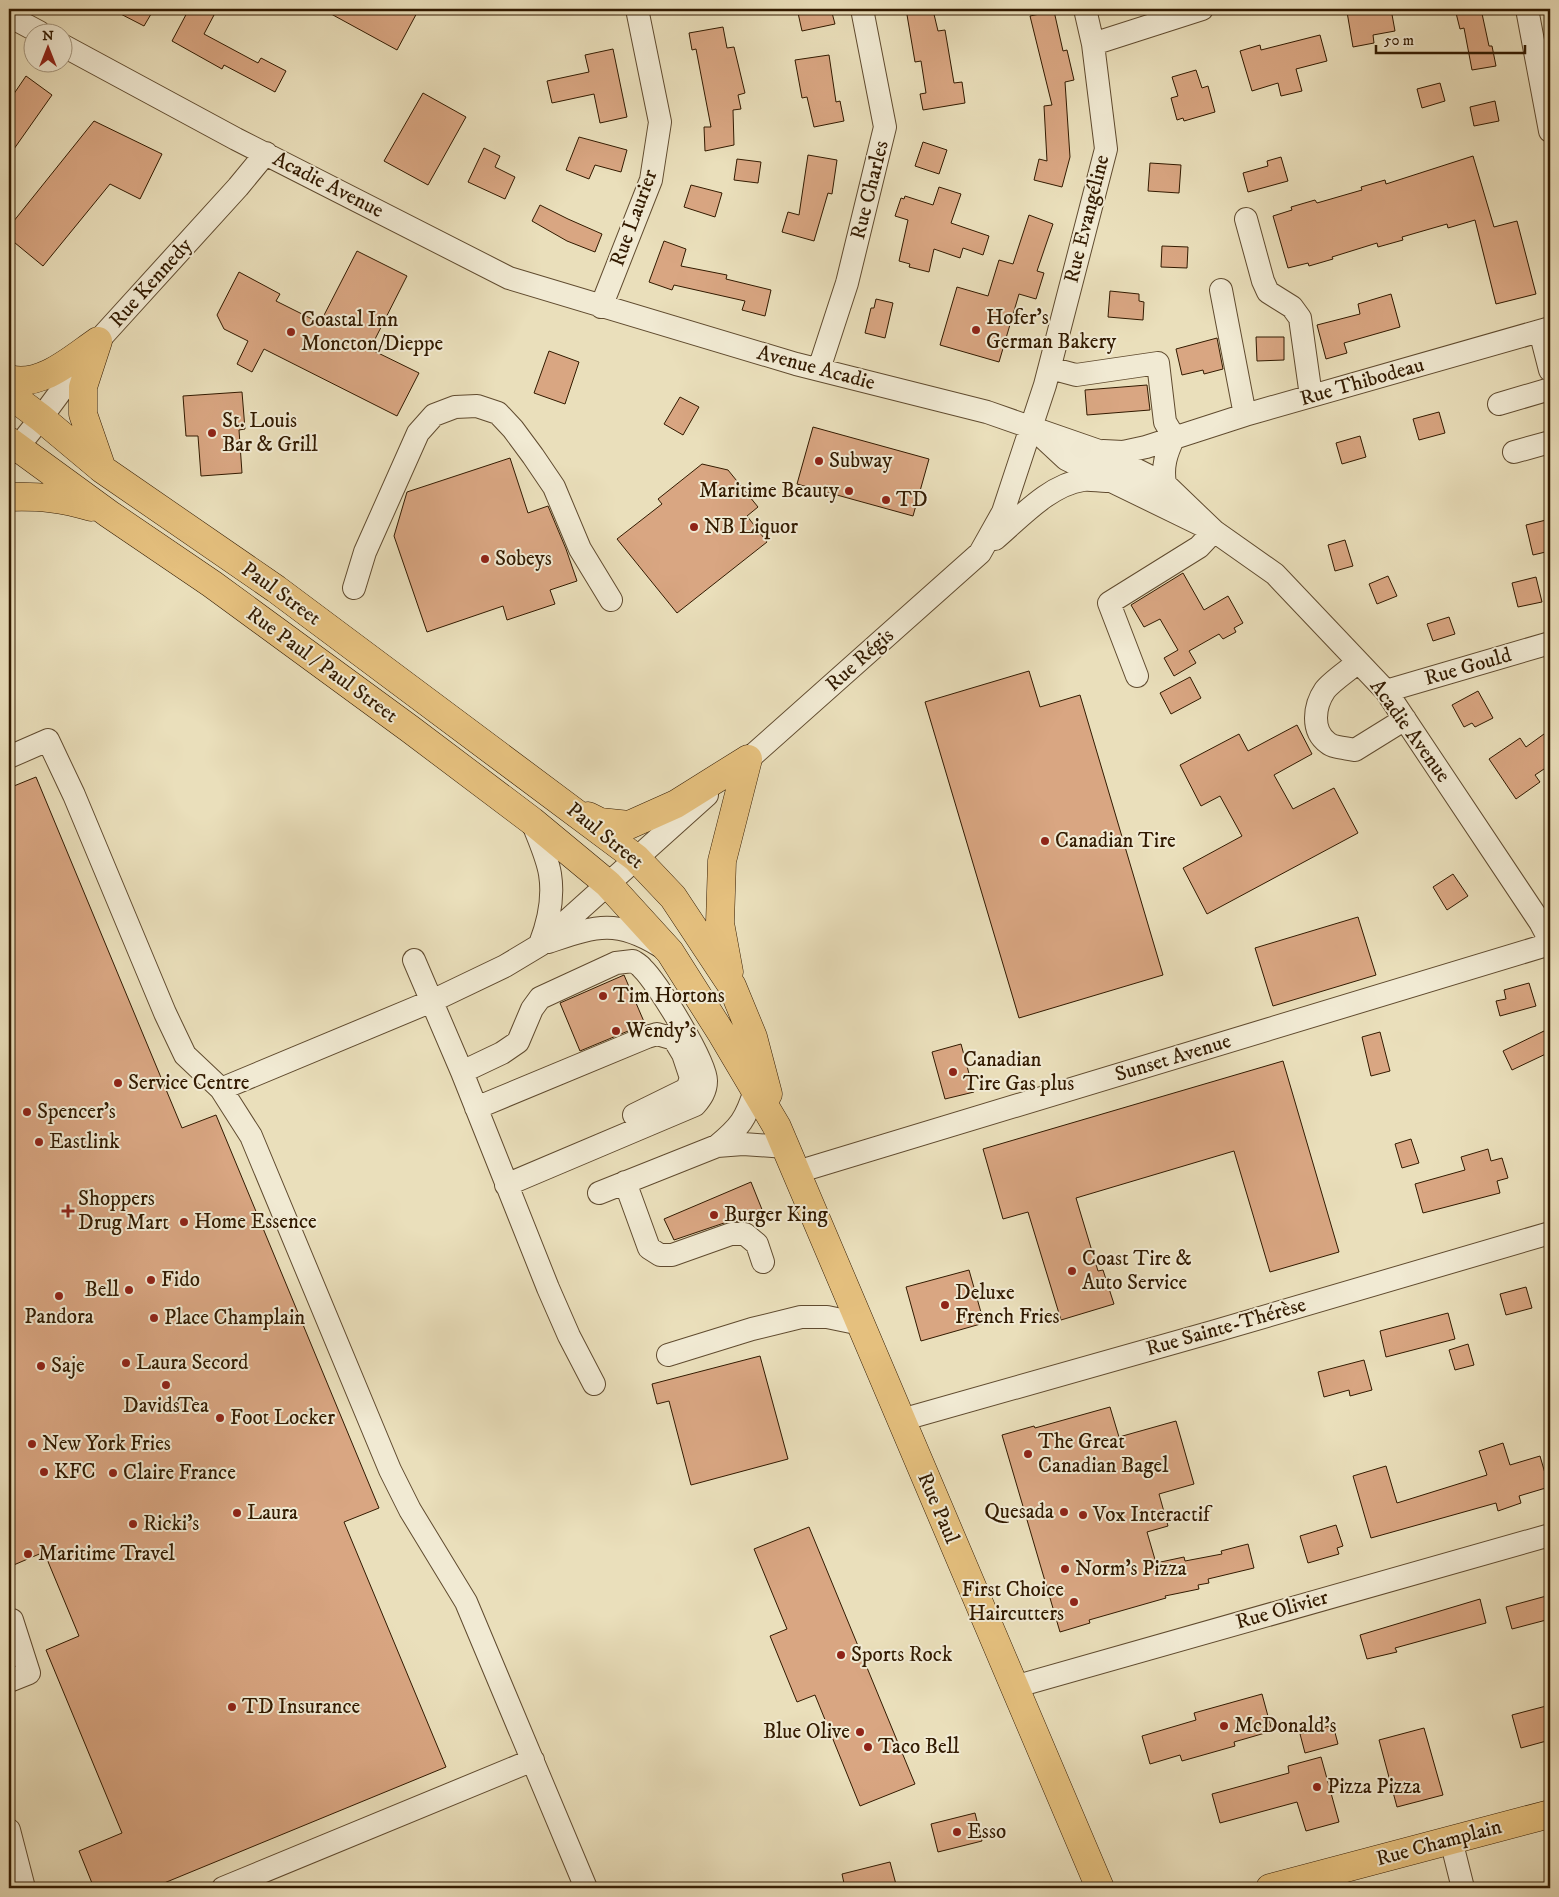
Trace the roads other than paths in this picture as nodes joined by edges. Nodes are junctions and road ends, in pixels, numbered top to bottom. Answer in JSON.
{"nodes":[{"id":1,"x":637,"y":9,"type":"edge"},
{"id":2,"x":862,"y":9,"type":"edge"},
{"id":3,"x":1085,"y":9,"type":"edge"},
{"id":4,"x":1202,"y":9,"type":"edge"},
{"id":5,"x":1527,"y":9,"type":"edge"},
{"id":6,"x":9,"y":16,"type":"edge"},
{"id":7,"x":22,"y":23,"type":"edge"},
{"id":8,"x":1093,"y":44,"type":"junction"},
{"id":9,"x":72,"y":50,"type":"edge"},
{"id":10,"x":1550,"y":132,"type":"edge"},
{"id":11,"x":266,"y":153,"type":"junction"},
{"id":12,"x":1246,"y":219,"type":"dead end"},
{"id":13,"x":1221,"y":290,"type":"dead end"},
{"id":14,"x":600,"y":307,"type":"junction"},
{"id":15,"x":1545,"y":330,"type":"edge"},
{"id":16,"x":98,"y":341,"type":"junction"},
{"id":17,"x":1050,"y":368,"type":"junction"},
{"id":18,"x":819,"y":369,"type":"junction"},
{"id":19,"x":1550,"y":370,"type":"edge"},
{"id":20,"x":9,"y":379,"type":"edge"},
{"id":21,"x":1550,"y":389,"type":"edge"},
{"id":22,"x":9,"y":394,"type":"edge"},
{"id":23,"x":1311,"y":396,"type":"junction"},
{"id":24,"x":1499,"y":404,"type":"dead end"},
{"id":25,"x":1245,"y":415,"type":"junction"},
{"id":26,"x":42,"y":418,"type":"junction"},
{"id":27,"x":1031,"y":427,"type":"junction"},
{"id":28,"x":1174,"y":437,"type":"junction"},
{"id":29,"x":1550,"y":442,"type":"edge"},
{"id":30,"x":12,"y":448,"type":"edge"},
{"id":31,"x":1099,"y":451,"type":"junction"},
{"id":32,"x":1514,"y":452,"type":"dead end"},
{"id":33,"x":102,"y":469,"type":"junction"},
{"id":34,"x":1111,"y":482,"type":"junction"},
{"id":35,"x":1165,"y":484,"type":"junction"},
{"id":36,"x":9,"y":497,"type":"edge"},
{"id":37,"x":109,"y":514,"type":"junction"},
{"id":38,"x":1214,"y":531,"type":"junction"},
{"id":39,"x":980,"y":553,"type":"junction"},
{"id":40,"x":354,"y":588,"type":"dead end"},
{"id":41,"x":611,"y":600,"type":"dead end"},
{"id":42,"x":1550,"y":643,"type":"edge"},
{"id":43,"x":1358,"y":662,"type":"junction"},
{"id":44,"x":1137,"y":676,"type":"dead end"},
{"id":45,"x":1386,"y":692,"type":"junction"},
{"id":46,"x":1405,"y":718,"type":"junction"},
{"id":47,"x":9,"y":757,"type":"edge"},
{"id":48,"x":748,"y":759,"type":"junction"},
{"id":49,"x":570,"y":808,"type":"junction"},
{"id":50,"x":532,"y":821,"type":"junction"},
{"id":51,"x":636,"y":858,"type":"junction"},
{"id":52,"x":608,"y":884,"type":"junction"},
{"id":53,"x":1548,"y":931,"type":"edge"},
{"id":54,"x":540,"y":944,"type":"junction"},
{"id":55,"x":670,"y":952,"type":"junction"},
{"id":56,"x":414,"y":960,"type":"dead end"},
{"id":57,"x":732,"y":986,"type":"junction"},
{"id":58,"x":432,"y":1001,"type":"junction"},
{"id":59,"x":462,"y":1072,"type":"junction"},
{"id":60,"x":221,"y":1090,"type":"junction"},
{"id":61,"x":755,"y":1090,"type":"junction"},
{"id":62,"x":476,"y":1108,"type":"junction"},
{"id":63,"x":781,"y":1137,"type":"junction"},
{"id":64,"x":717,"y":1146,"type":"junction"},
{"id":65,"x":797,"y":1172,"type":"junction"},
{"id":66,"x":504,"y":1178,"type":"junction"},
{"id":67,"x":625,"y":1182,"type":"junction"},
{"id":68,"x":599,"y":1193,"type":"dead end"},
{"id":69,"x":1550,"y":1233,"type":"edge"},
{"id":70,"x":764,"y":1262,"type":"dead end"},
{"id":71,"x":861,"y":1324,"type":"junction"},
{"id":72,"x":668,"y":1355,"type":"dead end"},
{"id":73,"x":594,"y":1384,"type":"dead end"},
{"id":74,"x":901,"y":1420,"type":"junction"},
{"id":75,"x":1550,"y":1535,"type":"edge"},
{"id":76,"x":9,"y":1621,"type":"edge"},
{"id":77,"x":9,"y":1681,"type":"edge"},
{"id":78,"x":1014,"y":1687,"type":"junction"},
{"id":79,"x":533,"y":1760,"type":"junction"},
{"id":80,"x":1550,"y":1814,"type":"edge"},
{"id":81,"x":9,"y":1830,"type":"edge"},
{"id":82,"x":1451,"y":1840,"type":"junction"},
{"id":83,"x":24,"y":1888,"type":"edge"},
{"id":84,"x":223,"y":1888,"type":"edge"},
{"id":85,"x":586,"y":1888,"type":"edge"},
{"id":86,"x":1100,"y":1888,"type":"edge"},
{"id":87,"x":1270,"y":1888,"type":"edge"},
{"id":88,"x":1463,"y":1888,"type":"edge"}],
"edges":[{"from":1,"to":14,"type":"street","name":"Rue Laurier"},
{"from":2,"to":18,"type":"street","name":"Rue Charles"},
{"from":3,"to":8,"type":"street","name":"Rue Evangéline"},
{"from":4,"to":8,"type":"street"},
{"from":5,"to":10,"type":"street"},
{"from":6,"to":7,"type":"street"},
{"from":8,"to":17,"type":"street","name":"Rue Evangéline"},
{"from":9,"to":11,"type":"street","name":"Acadie Avenue"},
{"from":11,"to":14,"type":"street","name":"Acadie Avenue"},
{"from":11,"to":16,"type":"street","name":"Rue Kennedy"},
{"from":12,"to":23,"type":"street"},
{"from":13,"to":25,"type":"street"},
{"from":14,"to":18,"type":"street","name":"Avenue Acadie"},
{"from":15,"to":19,"type":"street"},
{"from":15,"to":23,"type":"street","name":"Rue Thibodeau"},
{"from":16,"to":20,"type":"main road"},
{"from":16,"to":26,"type":"street","name":"Rue Kennedy"},
{"from":16,"to":33,"type":"main road"},
{"from":17,"to":27,"type":"street","name":"Rue Evangéline"},
{"from":17,"to":28,"type":"street"},
{"from":18,"to":27,"type":"street","name":"Avenue Acadie"},
{"from":21,"to":24,"type":"street"},
{"from":22,"to":26,"type":"main road","name":"Paul Street"},
{"from":23,"to":25,"type":"street","name":"Rue Thibodeau"},
{"from":25,"to":28,"type":"street","name":"Rue Thibodeau"},
{"from":26,"to":30,"type":"street","name":"Rue Kennedy"},
{"from":26,"to":33,"type":"main road","name":"Paul Street"},
{"from":27,"to":31,"type":"street","name":"Acadie Avenue"},
{"from":27,"to":34,"type":"street","name":"Acadie Avenue"},
{"from":27,"to":39,"type":"street","name":"Rue Régis"},
{"from":28,"to":31,"type":"street","name":"Rue Thibodeau"},
{"from":28,"to":35,"type":"street"},
{"from":29,"to":32,"type":"street"},
{"from":30,"to":37,"type":"main road"},
{"from":31,"to":35,"type":"street","name":"Acadie Avenue"},
{"from":33,"to":49,"type":"main road","name":"Paul Street"},
{"from":34,"to":38,"type":"street","name":"Acadie Avenue"},
{"from":34,"to":39,"type":"street"},
{"from":35,"to":38,"type":"street","name":"Acadie Avenue"},
{"from":36,"to":37,"type":"main road"},
{"from":37,"to":50,"type":"main road","name":"Rue Paul / Paul Street"},
{"from":38,"to":43,"type":"street","name":"Acadie Avenue"},
{"from":38,"to":44,"type":"street"},
{"from":39,"to":48,"type":"street","name":"Rue Régis"},
{"from":40,"to":41,"type":"street"},
{"from":42,"to":45,"type":"street","name":"Rue Gould"},
{"from":43,"to":45,"type":"street","name":"Acadie Avenue"},
{"from":43,"to":46,"type":"street"},
{"from":45,"to":46,"type":"street","name":"Acadie Avenue"},
{"from":46,"to":53,"type":"street","name":"Acadie Avenue"},
{"from":47,"to":60,"type":"street"},
{"from":48,"to":49,"type":"main road"},
{"from":48,"to":51,"type":"street","name":"Rue Régis"},
{"from":48,"to":57,"type":"main road"},
{"from":49,"to":51,"type":"main road","name":"Paul Street"},
{"from":50,"to":52,"type":"main road","name":"Paul Street"},
{"from":50,"to":54,"type":"street"},
{"from":51,"to":52,"type":"street","name":"Rue Régis"},
{"from":51,"to":57,"type":"main road","name":"Paul Street"},
{"from":52,"to":54,"type":"street","name":"Rue Régis"},
{"from":52,"to":55,"type":"main road","name":"Paul Street"},
{"from":53,"to":65,"type":"street","name":"Sunset Avenue"},
{"from":54,"to":55,"type":"street"},
{"from":54,"to":58,"type":"street"},
{"from":55,"to":61,"type":"main road","name":"Paul Street"},
{"from":56,"to":58,"type":"street"},
{"from":57,"to":63,"type":"main road","name":"Paul Street"},
{"from":58,"to":59,"type":"street"},
{"from":58,"to":60,"type":"street"},
{"from":59,"to":62,"type":"street"},
{"from":59,"to":66,"type":"street"},
{"from":60,"to":79,"type":"street"},
{"from":61,"to":63,"type":"main road","name":"Paul Street"},
{"from":61,"to":64,"type":"street"},
{"from":62,"to":66,"type":"street"},
{"from":62,"to":66,"type":"street"},
{"from":63,"to":64,"type":"street"},
{"from":63,"to":65,"type":"main road","name":"Rue Paul"},
{"from":64,"to":67,"type":"street"},
{"from":65,"to":71,"type":"main road","name":"Rue Paul"},
{"from":66,"to":73,"type":"street"},
{"from":67,"to":68,"type":"street"},
{"from":67,"to":70,"type":"street"},
{"from":69,"to":74,"type":"street","name":"Rue Sainte-Thérèse"},
{"from":71,"to":72,"type":"street"},
{"from":71,"to":74,"type":"main road","name":"Rue Paul"},
{"from":74,"to":78,"type":"main road","name":"Rue Paul"},
{"from":75,"to":78,"type":"street","name":"Rue Olivier"},
{"from":76,"to":77,"type":"street"},
{"from":78,"to":86,"type":"main road","name":"Rue Paul"},
{"from":79,"to":84,"type":"street"},
{"from":79,"to":85,"type":"street"},
{"from":80,"to":82,"type":"main road","name":"Rue Champlain"},
{"from":81,"to":83,"type":"street"},
{"from":82,"to":87,"type":"main road","name":"Rue Champlain"},
{"from":82,"to":88,"type":"street"}]}
